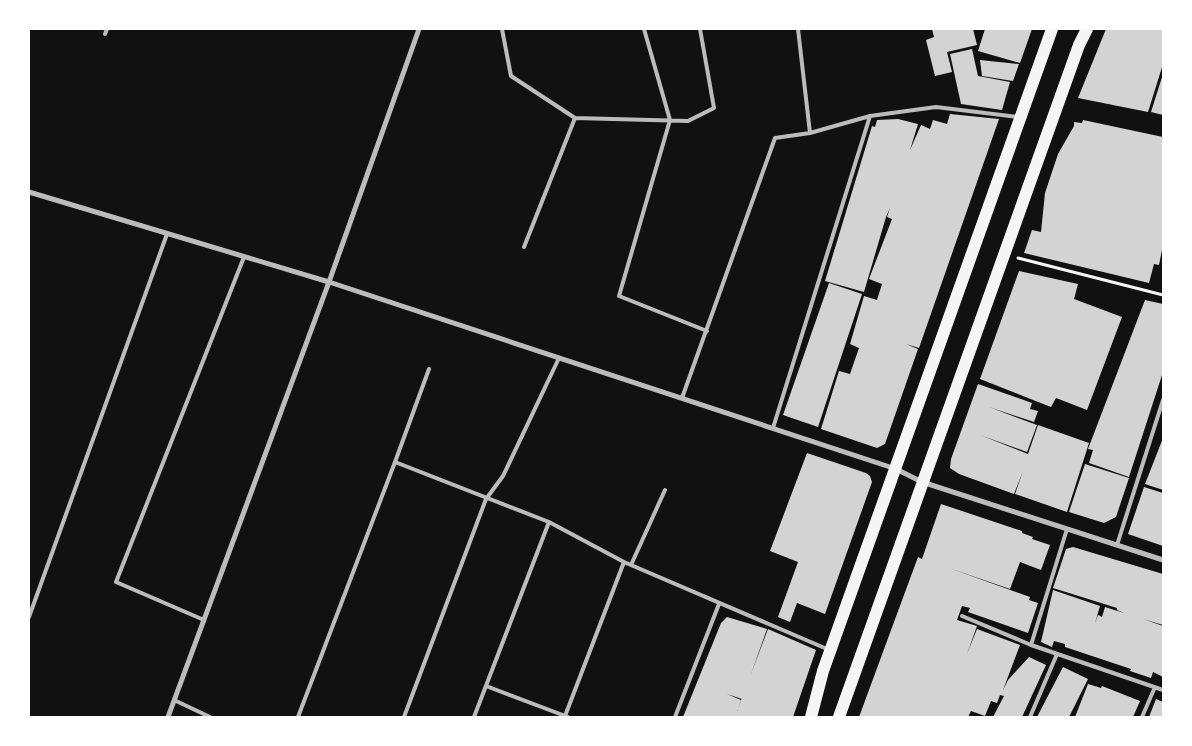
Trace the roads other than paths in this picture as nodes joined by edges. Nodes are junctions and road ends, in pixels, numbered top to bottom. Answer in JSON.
{"nodes":[{"id":1,"x":107,"y":29,"type":"edge"},
{"id":2,"x":419,"y":29,"type":"edge"},
{"id":3,"x":502,"y":29,"type":"edge"},
{"id":4,"x":644,"y":29,"type":"edge"},
{"id":5,"x":700,"y":29,"type":"edge"},
{"id":6,"x":798,"y":29,"type":"edge"},
{"id":7,"x":1052,"y":29,"type":"edge"},
{"id":8,"x":1087,"y":29,"type":"edge"},
{"id":9,"x":104,"y":34,"type":"dead end"},
{"id":10,"x":870,"y":116,"type":"junction"},
{"id":11,"x":1020,"y":117,"type":"junction"},
{"id":12,"x":575,"y":118,"type":"junction"},
{"id":13,"x":670,"y":120,"type":"junction"},
{"id":14,"x":810,"y":134,"type":"junction"},
{"id":15,"x":29,"y":192,"type":"edge"},
{"id":16,"x":166,"y":234,"type":"junction"},
{"id":17,"x":524,"y":247,"type":"dead end"},
{"id":18,"x":244,"y":257,"type":"junction"},
{"id":19,"x":329,"y":282,"type":"junction"},
{"id":20,"x":707,"y":331,"type":"junction"},
{"id":21,"x":560,"y":358,"type":"junction"},
{"id":22,"x":429,"y":369,"type":"dead end"},
{"id":23,"x":682,"y":398,"type":"junction"},
{"id":24,"x":1163,"y":400,"type":"edge"},
{"id":25,"x":773,"y":428,"type":"junction"},
{"id":26,"x":395,"y":462,"type":"junction"},
{"id":27,"x":896,"y":469,"type":"junction"},
{"id":28,"x":922,"y":482,"type":"junction"},
{"id":29,"x":665,"y":490,"type":"dead end"},
{"id":30,"x":486,"y":499,"type":"junction"},
{"id":31,"x":549,"y":522,"type":"junction"},
{"id":32,"x":1066,"y":528,"type":"junction"},
{"id":33,"x":1117,"y":545,"type":"junction"},
{"id":34,"x":1163,"y":560,"type":"edge"},
{"id":35,"x":624,"y":562,"type":"junction"},
{"id":36,"x":632,"y":565,"type":"junction"},
{"id":37,"x":719,"y":604,"type":"junction"},
{"id":38,"x":962,"y":616,"type":"dead end"},
{"id":39,"x":29,"y":617,"type":"edge"},
{"id":40,"x":204,"y":620,"type":"junction"},
{"id":41,"x":1031,"y":645,"type":"junction"},
{"id":42,"x":831,"y":650,"type":"junction"},
{"id":43,"x":1057,"y":654,"type":"junction"},
{"id":44,"x":486,"y":686,"type":"junction"},
{"id":45,"x":1155,"y":687,"type":"junction"},
{"id":46,"x":1163,"y":690,"type":"edge"},
{"id":47,"x":174,"y":700,"type":"junction"},
{"id":48,"x":566,"y":716,"type":"edge"},
{"id":49,"x":168,"y":717,"type":"edge"},
{"id":50,"x":210,"y":717,"type":"edge"},
{"id":51,"x":298,"y":717,"type":"edge"},
{"id":52,"x":404,"y":717,"type":"edge"},
{"id":53,"x":474,"y":717,"type":"edge"},
{"id":54,"x":675,"y":717,"type":"edge"},
{"id":55,"x":811,"y":717,"type":"edge"},
{"id":56,"x":839,"y":717,"type":"edge"},
{"id":57,"x":1030,"y":717,"type":"edge"},
{"id":58,"x":1142,"y":717,"type":"edge"}],
"edges":[{"from":1,"to":9,"type":"lane"},
{"from":2,"to":19,"type":"street"},
{"from":3,"to":12,"type":"lane"},
{"from":4,"to":13,"type":"lane"},
{"from":5,"to":13,"type":"lane"},
{"from":6,"to":14,"type":"lane"},
{"from":7,"to":11,"type":"main road"},
{"from":8,"to":28,"type":"main road"},
{"from":10,"to":11,"type":"lane"},
{"from":10,"to":14,"type":"lane"},
{"from":10,"to":25,"type":"lane"},
{"from":11,"to":27,"type":"main road"},
{"from":12,"to":13,"type":"lane"},
{"from":12,"to":17,"type":"lane"},
{"from":13,"to":20,"type":"lane"},
{"from":14,"to":20,"type":"lane"},
{"from":15,"to":16,"type":"street"},
{"from":16,"to":18,"type":"street"},
{"from":16,"to":39,"type":"lane"},
{"from":18,"to":19,"type":"street"},
{"from":18,"to":40,"type":"lane"},
{"from":19,"to":21,"type":"street"},
{"from":19,"to":40,"type":"street"},
{"from":20,"to":23,"type":"lane"},
{"from":21,"to":23,"type":"street"},
{"from":21,"to":30,"type":"lane"},
{"from":22,"to":26,"type":"lane"},
{"from":23,"to":25,"type":"street"},
{"from":24,"to":33,"type":"lane"},
{"from":25,"to":27,"type":"street"},
{"from":26,"to":30,"type":"lane"},
{"from":26,"to":51,"type":"lane"},
{"from":27,"to":28,"type":"street"},
{"from":27,"to":42,"type":"main road"},
{"from":28,"to":32,"type":"street"},
{"from":28,"to":56,"type":"main road"},
{"from":29,"to":36,"type":"lane"},
{"from":30,"to":31,"type":"lane"},
{"from":30,"to":52,"type":"lane"},
{"from":31,"to":35,"type":"lane"},
{"from":31,"to":44,"type":"lane"},
{"from":32,"to":33,"type":"street"},
{"from":32,"to":41,"type":"lane"},
{"from":33,"to":34,"type":"street"},
{"from":35,"to":36,"type":"lane"},
{"from":35,"to":48,"type":"lane"},
{"from":36,"to":37,"type":"lane"},
{"from":37,"to":42,"type":"lane"},
{"from":37,"to":54,"type":"lane"},
{"from":38,"to":41,"type":"lane"},
{"from":40,"to":47,"type":"street"},
{"from":41,"to":43,"type":"lane"},
{"from":42,"to":55,"type":"main road"},
{"from":43,"to":45,"type":"lane"},
{"from":43,"to":57,"type":"lane"},
{"from":44,"to":48,"type":"lane"},
{"from":44,"to":53,"type":"lane"},
{"from":45,"to":46,"type":"lane"},
{"from":45,"to":58,"type":"lane"},
{"from":47,"to":49,"type":"street"},
{"from":47,"to":50,"type":"lane"}]}
